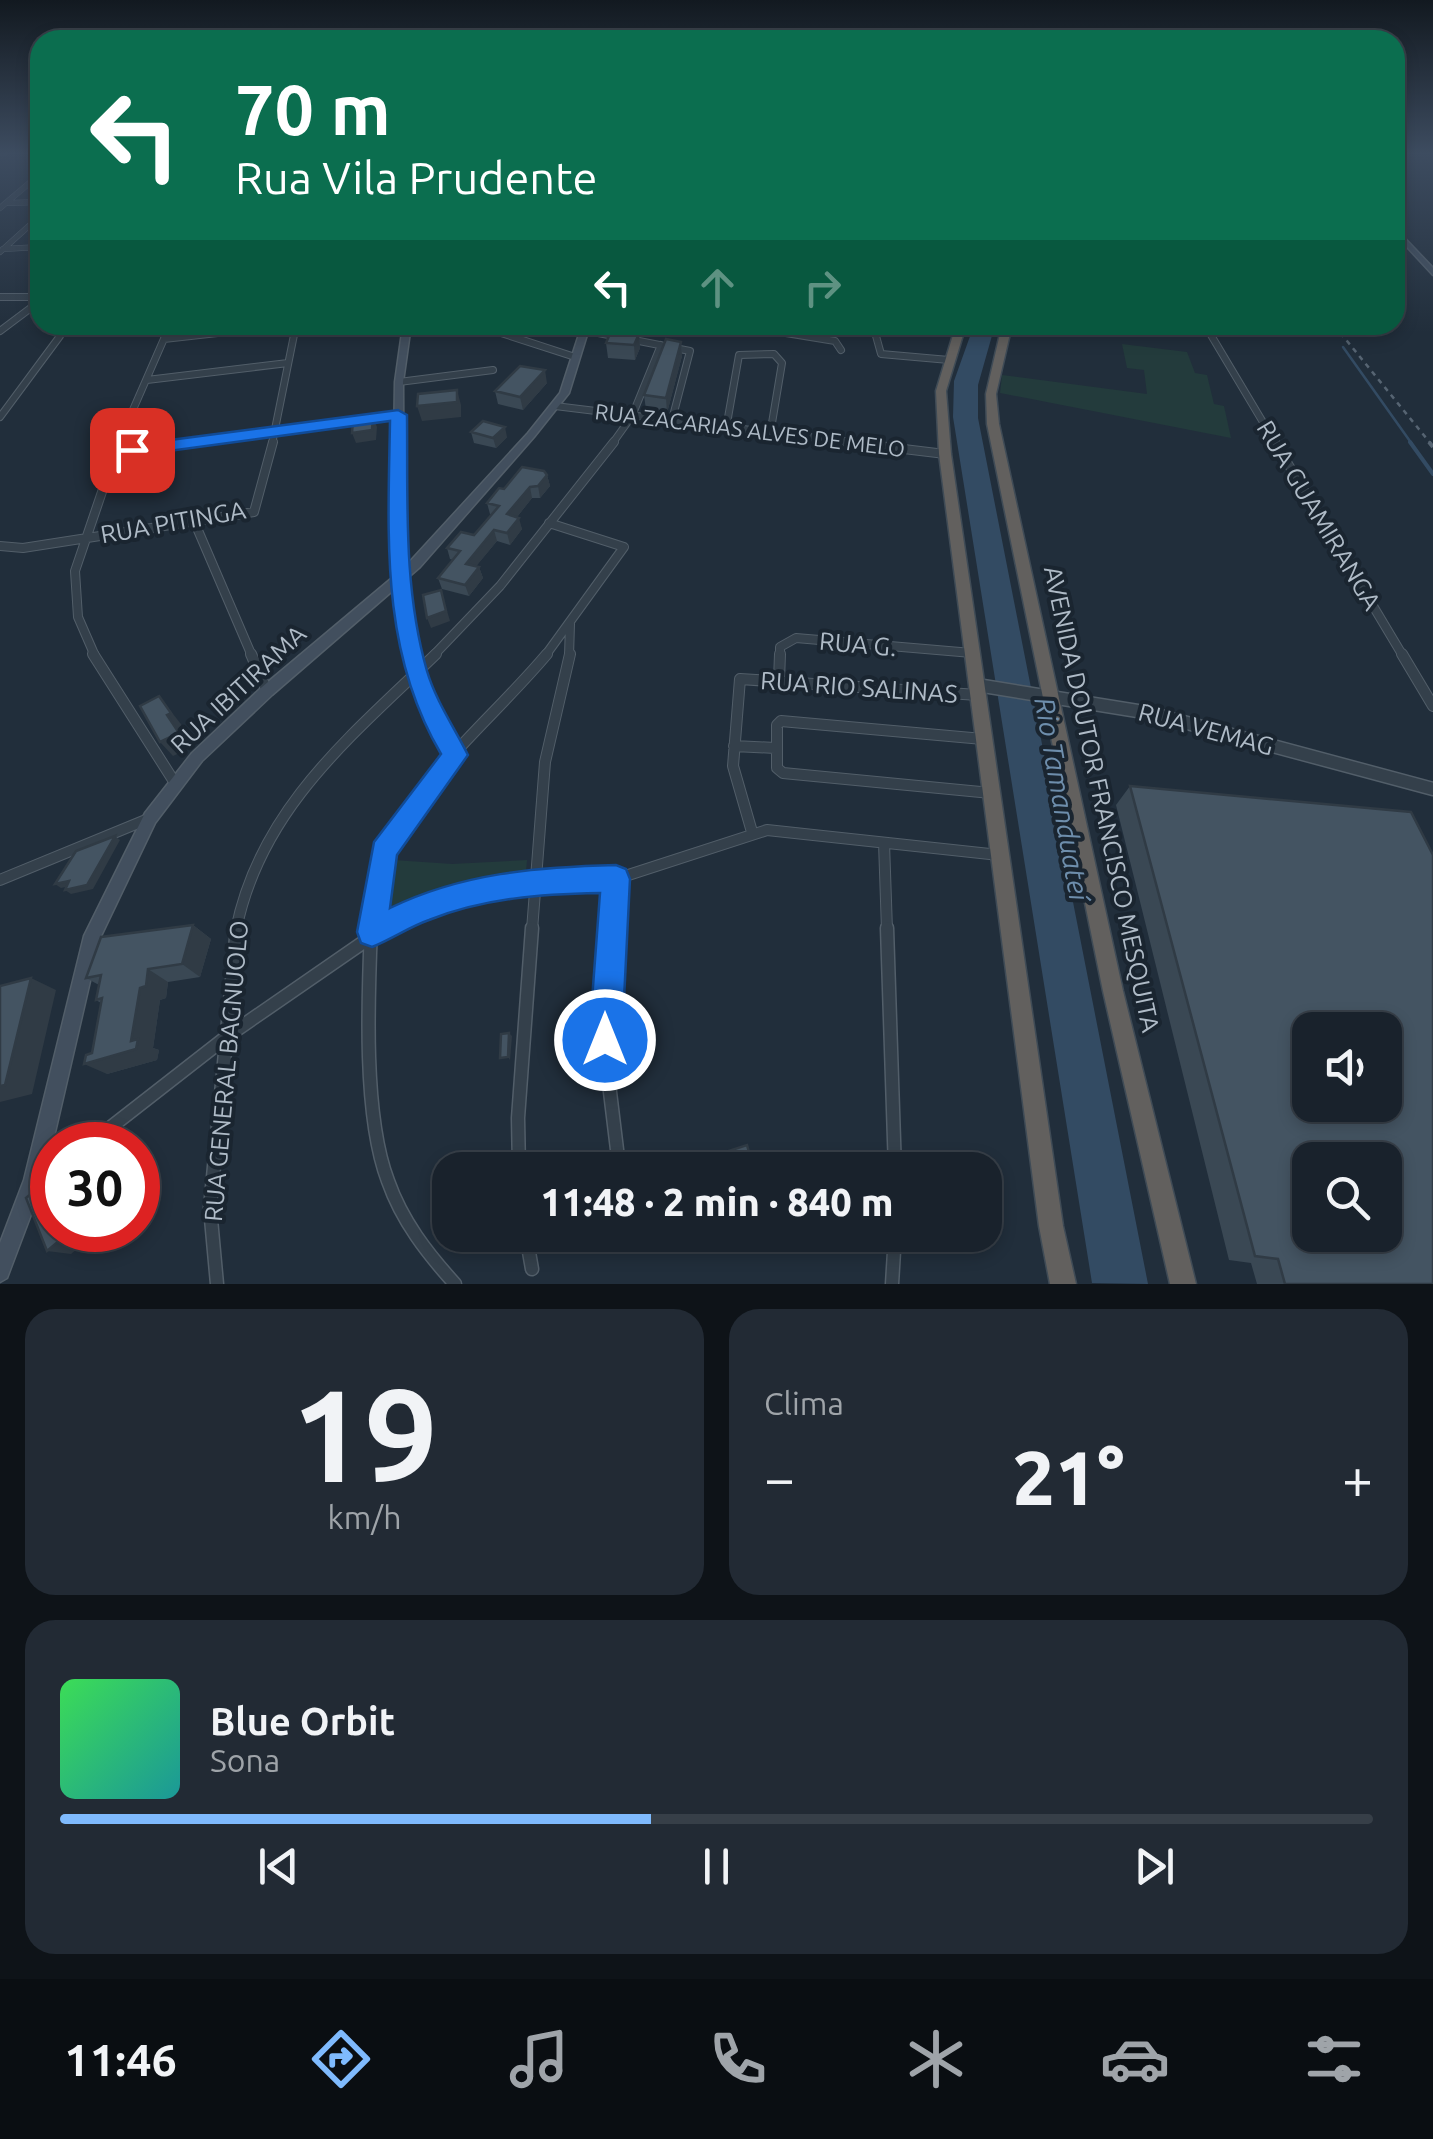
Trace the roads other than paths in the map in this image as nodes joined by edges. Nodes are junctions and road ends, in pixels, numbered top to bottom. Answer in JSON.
{"nodes":[{"id":1,"x":30,"y":225,"type":"edge"},
{"id":2,"x":1405,"y":241,"type":"edge"},
{"id":3,"x":30,"y":248,"type":"edge"},
{"id":4,"x":1,"y":250,"type":"edge"},
{"id":5,"x":1433,"y":273,"type":"edge"},
{"id":6,"x":0,"y":297,"type":"edge"},
{"id":7,"x":30,"y":298,"type":"edge"},
{"id":8,"x":30,"y":307,"type":"edge"},
{"id":9,"x":0,"y":331,"type":"edge"},
{"id":10,"x":166,"y":335,"type":"edge"},
{"id":11,"x":199,"y":335,"type":"edge"},
{"id":12,"x":294,"y":335,"type":"edge"},
{"id":13,"x":406,"y":335,"type":"edge"},
{"id":14,"x":510,"y":335,"type":"edge"},
{"id":15,"x":582,"y":335,"type":"edge"},
{"id":16,"x":620,"y":335,"type":"edge"},
{"id":17,"x":802,"y":335,"type":"edge"},
{"id":18,"x":876,"y":335,"type":"edge"},
{"id":19,"x":957,"y":335,"type":"edge"},
{"id":20,"x":1005,"y":335,"type":"edge"},
{"id":21,"x":1211,"y":335,"type":"edge"},
{"id":22,"x":60,"y":336,"type":"dead end"},
{"id":23,"x":164,"y":339,"type":"junction"},
{"id":24,"x":661,"y":344,"type":"junction"},
{"id":25,"x":841,"y":350,"type":"dead end"},
{"id":26,"x":740,"y":355,"type":"joint"},
{"id":27,"x":575,"y":357,"type":"junction"},
{"id":28,"x":949,"y":360,"type":"junction"},
{"id":29,"x":288,"y":363,"type":"junction"},
{"id":30,"x":493,"y":370,"type":"dead end"},
{"id":31,"x":147,"y":380,"type":"junction"},
{"id":32,"x":399,"y":382,"type":"junction"},
{"id":33,"x":12,"y":402,"type":"junction"},
{"id":34,"x":556,"y":406,"type":"junction"},
{"id":35,"x":0,"y":407,"type":"edge"},
{"id":36,"x":398,"y":415,"type":"junction"},
{"id":37,"x":632,"y":416,"type":"junction"},
{"id":38,"x":673,"y":416,"type":"dead end"},
{"id":39,"x":0,"y":417,"type":"edge"},
{"id":40,"x":772,"y":423,"type":"dead end"},
{"id":41,"x":726,"y":429,"type":"junction"},
{"id":42,"x":276,"y":431,"type":"junction"},
{"id":43,"x":118,"y":452,"type":"junction"},
{"id":44,"x":945,"y":454,"type":"junction"},
{"id":45,"x":194,"y":522,"type":"junction"},
{"id":46,"x":549,"y":523,"type":"junction"},
{"id":47,"x":82,"y":538,"type":"junction"},
{"id":48,"x":0,"y":546,"type":"edge"},
{"id":49,"x":624,"y":546,"type":"joint"},
{"id":50,"x":398,"y":581,"type":"junction"},
{"id":51,"x":570,"y":624,"type":"junction"},
{"id":52,"x":972,"y":653,"type":"junction"},
{"id":53,"x":416,"y":672,"type":"junction"},
{"id":54,"x":779,"y":680,"type":"junction"},
{"id":55,"x":982,"y":689,"type":"junction"},
{"id":56,"x":1044,"y":690,"type":"junction"},
{"id":57,"x":267,"y":691,"type":"junction"},
{"id":58,"x":1433,"y":706,"type":"edge"},
{"id":59,"x":983,"y":738,"type":"junction"},
{"id":60,"x":734,"y":746,"type":"junction"},
{"id":61,"x":776,"y":748,"type":"junction"},
{"id":62,"x":455,"y":755,"type":"junction"},
{"id":63,"x":175,"y":783,"type":"junction"},
{"id":64,"x":1433,"y":789,"type":"edge"},
{"id":65,"x":991,"y":793,"type":"junction"},
{"id":66,"x":150,"y":818,"type":"junction"},
{"id":67,"x":752,"y":832,"type":"junction"},
{"id":68,"x":884,"y":843,"type":"junction"},
{"id":69,"x":999,"y":855,"type":"junction"},
{"id":70,"x":616,"y":879,"type":"junction"},
{"id":71,"x":0,"y":880,"type":"edge"},
{"id":72,"x":540,"y":880,"type":"junction"},
{"id":73,"x":372,"y":932,"type":"junction"},
{"id":74,"x":229,"y":1034,"type":"junction"},
{"id":75,"x":48,"y":1122,"type":"edge"},
{"id":76,"x":117,"y":1122,"type":"edge"},
{"id":77,"x":519,"y":1152,"type":"edge"},
{"id":78,"x":616,"y":1152,"type":"edge"},
{"id":79,"x":894,"y":1152,"type":"edge"},
{"id":80,"x":30,"y":1191,"type":"edge"},
{"id":81,"x":529,"y":1252,"type":"edge"},
{"id":82,"x":894,"y":1252,"type":"edge"},
{"id":83,"x":532,"y":1269,"type":"dead end"},
{"id":84,"x":0,"y":1271,"type":"edge"},
{"id":85,"x":217,"y":1284,"type":"edge"},
{"id":86,"x":455,"y":1284,"type":"edge"},
{"id":87,"x":892,"y":1284,"type":"edge"},
{"id":88,"x":1064,"y":1284,"type":"edge"},
{"id":89,"x":1183,"y":1284,"type":"edge"}],
"edges":[{"from":1,"to":4,"type":"street"},
{"from":2,"to":5,"type":"main road"},
{"from":3,"to":4,"type":"street"},
{"from":6,"to":7,"type":"street"},
{"from":8,"to":9,"type":"street"},
{"from":10,"to":23,"type":"street"},
{"from":11,"to":23,"type":"street"},
{"from":12,"to":29,"type":"street","name":"RUA PITINGA"},
{"from":13,"to":32,"type":"main road"},
{"from":14,"to":27,"type":"street"},
{"from":15,"to":27,"type":"main road","name":"RUA IBITIRAMA"},
{"from":16,"to":24,"type":"street"},
{"from":17,"to":25,"type":"street"},
{"from":18,"to":28,"type":"street"},
{"from":19,"to":28,"type":"highway"},
{"from":20,"to":56,"type":"highway","name":"AVENIDA DOUTOR FRANCISCO MESQUITA"},
{"from":21,"to":58,"type":"street","name":"RUA GUAMIRANGA"},
{"from":22,"to":33,"type":"street"},
{"from":23,"to":31,"type":"street"},
{"from":24,"to":37,"type":"street","name":"RUA GENERAL BAGNUOLO"},
{"from":24,"to":38,"type":"street"},
{"from":26,"to":40,"type":"street"},
{"from":26,"to":41,"type":"street"},
{"from":27,"to":34,"type":"main road","name":"RUA IBITIRAMA"},
{"from":28,"to":44,"type":"highway"},
{"from":29,"to":31,"type":"street"},
{"from":29,"to":42,"type":"street","name":"RUA PITINGA"},
{"from":30,"to":32,"type":"street"},
{"from":31,"to":43,"type":"street"},
{"from":32,"to":36,"type":"main road"},
{"from":33,"to":35,"type":"street"},
{"from":33,"to":39,"type":"street"},
{"from":34,"to":37,"type":"street","name":"RUA ZACARIAS ALVES DE MELO"},
{"from":34,"to":50,"type":"main road","name":"RUA IBITIRAMA"},
{"from":36,"to":42,"type":"street"},
{"from":36,"to":50,"type":"main road"},
{"from":37,"to":41,"type":"street","name":"RUA ZACARIAS ALVES DE MELO"},
{"from":37,"to":46,"type":"street","name":"RUA GENERAL BAGNUOLO"},
{"from":41,"to":44,"type":"street","name":"RUA ZACARIAS ALVES DE MELO"},
{"from":42,"to":43,"type":"street"},
{"from":42,"to":45,"type":"street","name":"RUA PITINGA"},
{"from":43,"to":47,"type":"street"},
{"from":44,"to":52,"type":"highway"},
{"from":45,"to":47,"type":"street","name":"RUA PITINGA"},
{"from":45,"to":57,"type":"street"},
{"from":46,"to":49,"type":"street"},
{"from":46,"to":53,"type":"street","name":"RUA GENERAL BAGNUOLO"},
{"from":47,"to":48,"type":"street","name":"RUA PITINGA"},
{"from":47,"to":63,"type":"street"},
{"from":49,"to":51,"type":"street"},
{"from":50,"to":53,"type":"street"},
{"from":50,"to":57,"type":"main road","name":"RUA IBITIRAMA"},
{"from":51,"to":62,"type":"street"},
{"from":51,"to":72,"type":"street"},
{"from":52,"to":54,"type":"street","name":"RUA G."},
{"from":52,"to":55,"type":"highway"},
{"from":53,"to":62,"type":"street"},
{"from":53,"to":74,"type":"street","name":"RUA GENERAL BAGNUOLO"},
{"from":54,"to":55,"type":"street","name":"RUA RIO SALINAS"},
{"from":54,"to":60,"type":"street","name":"RUA RIO SALINAS"},
{"from":55,"to":56,"type":"street","name":"RUA VEMAG"},
{"from":55,"to":59,"type":"highway"},
{"from":56,"to":64,"type":"street","name":"RUA VEMAG"},
{"from":56,"to":89,"type":"highway","name":"AVENIDA DOUTOR FRANCISCO MESQUITA"},
{"from":57,"to":63,"type":"main road","name":"RUA IBITIRAMA"},
{"from":59,"to":61,"type":"street"},
{"from":59,"to":65,"type":"highway"},
{"from":60,"to":61,"type":"street"},
{"from":60,"to":67,"type":"street"},
{"from":61,"to":65,"type":"street"},
{"from":62,"to":73,"type":"street"},
{"from":63,"to":66,"type":"main road","name":"RUA IBITIRAMA"},
{"from":65,"to":69,"type":"highway"},
{"from":66,"to":71,"type":"street"},
{"from":66,"to":75,"type":"main road","name":"RUA IBITIRAMA"},
{"from":67,"to":68,"type":"street"},
{"from":67,"to":70,"type":"street"},
{"from":68,"to":69,"type":"street"},
{"from":68,"to":79,"type":"street"},
{"from":69,"to":88,"type":"highway"},
{"from":70,"to":72,"type":"street"},
{"from":70,"to":78,"type":"street"},
{"from":72,"to":73,"type":"street"},
{"from":72,"to":77,"type":"street"},
{"from":73,"to":74,"type":"street"},
{"from":73,"to":86,"type":"street"},
{"from":74,"to":76,"type":"street"},
{"from":74,"to":85,"type":"street","name":"RUA GENERAL BAGNUOLO"},
{"from":80,"to":84,"type":"main road","name":"RUA IBITIRAMA"},
{"from":81,"to":83,"type":"street"},
{"from":82,"to":87,"type":"street"}]}
